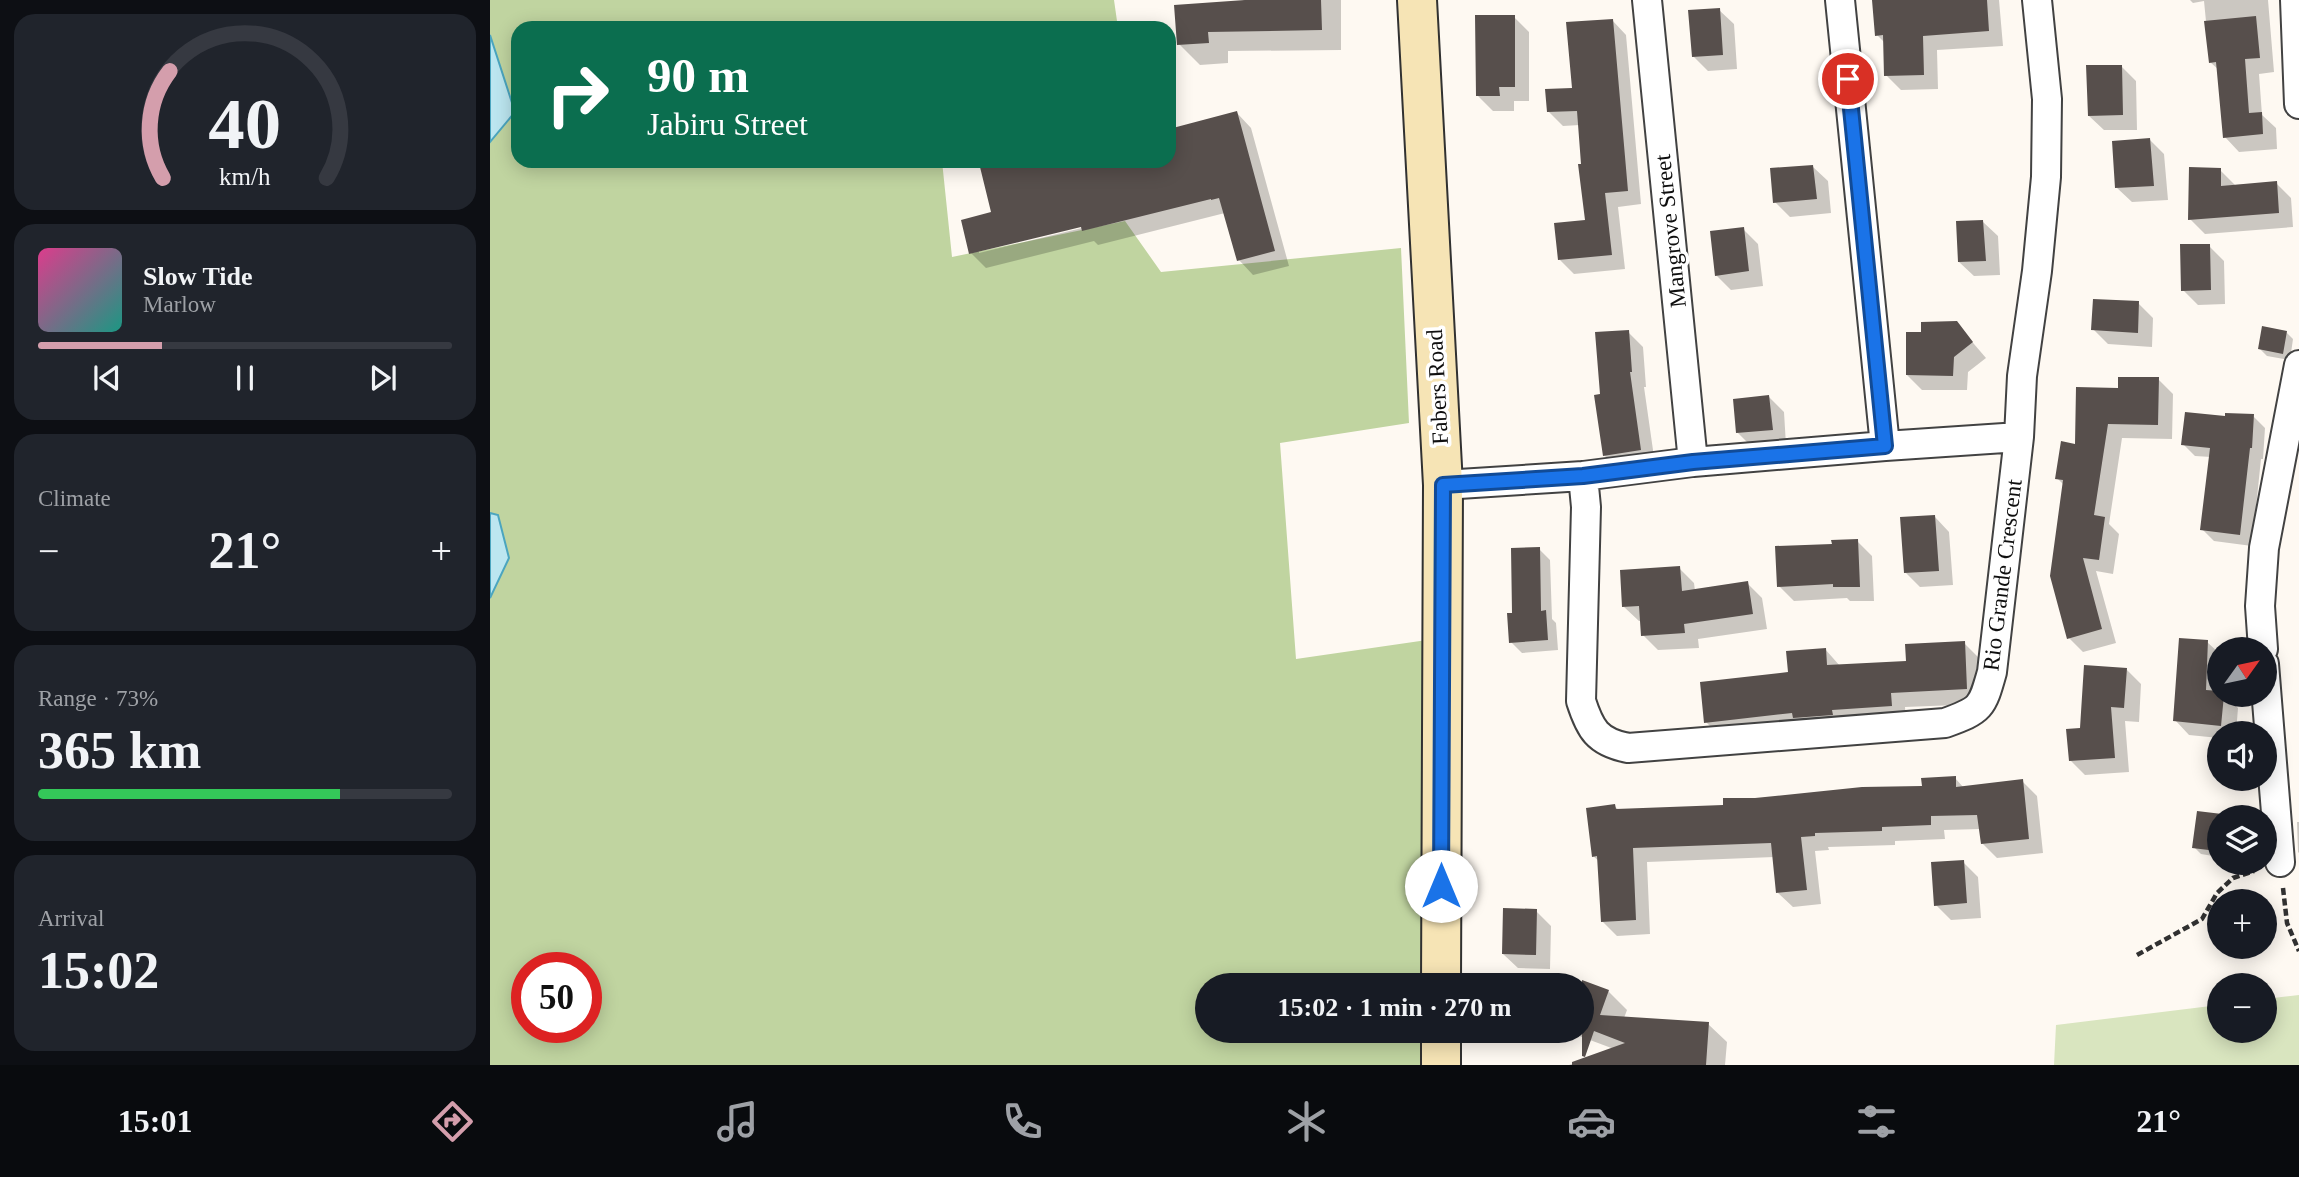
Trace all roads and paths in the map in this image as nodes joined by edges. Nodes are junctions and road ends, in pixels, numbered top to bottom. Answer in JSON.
{"nodes":[{"id":1,"x":1417,"y":0,"type":"edge"},
{"id":2,"x":1647,"y":0,"type":"edge"},
{"id":3,"x":1840,"y":0,"type":"edge"},
{"id":4,"x":2037,"y":0,"type":"edge"},
{"id":5,"x":2295,"y":0,"type":"edge"},
{"id":6,"x":2299,"y":104,"type":"edge"},
{"id":7,"x":2299,"y":365,"type":"edge"},
{"id":8,"x":2019,"y":438,"type":"junction"},
{"id":9,"x":1885,"y":446,"type":"junction"},
{"id":10,"x":1693,"y":462,"type":"junction"},
{"id":11,"x":1583,"y":476,"type":"junction"},
{"id":12,"x":1443,"y":485,"type":"junction"},
{"id":13,"x":2262,"y":637,"type":"edge"},
{"id":14,"x":2267,"y":707,"type":"edge"},
{"id":15,"x":2280,"y":862,"type":"junction"},
{"id":16,"x":2299,"y":951,"type":"edge"},
{"id":17,"x":2137,"y":954,"type":"dead end"},
{"id":18,"x":1441,"y":973,"type":"edge"},
{"id":19,"x":1441,"y":1043,"type":"edge"},
{"id":20,"x":1441,"y":1065,"type":"edge"}],
"edges":[{"from":1,"to":12,"type":"main road","name":"Fabers Road"},
{"from":2,"to":10,"type":"street","name":"Mangrove Street"},
{"from":3,"to":9,"type":"street"},
{"from":4,"to":8,"type":"street","name":"Rio Grande Crescent"},
{"from":5,"to":6,"type":"street"},
{"from":7,"to":13,"type":"street"},
{"from":8,"to":9,"type":"street"},
{"from":8,"to":11,"type":"street","name":"Rio Grande Crescent"},
{"from":9,"to":10,"type":"street"},
{"from":10,"to":11,"type":"street"},
{"from":11,"to":12,"type":"street"},
{"from":12,"to":18,"type":"main road","name":"Fabers Road"},
{"from":14,"to":15,"type":"street"},
{"from":15,"to":16,"type":"path"},
{"from":15,"to":17,"type":"path"},
{"from":19,"to":20,"type":"main road"}]}
